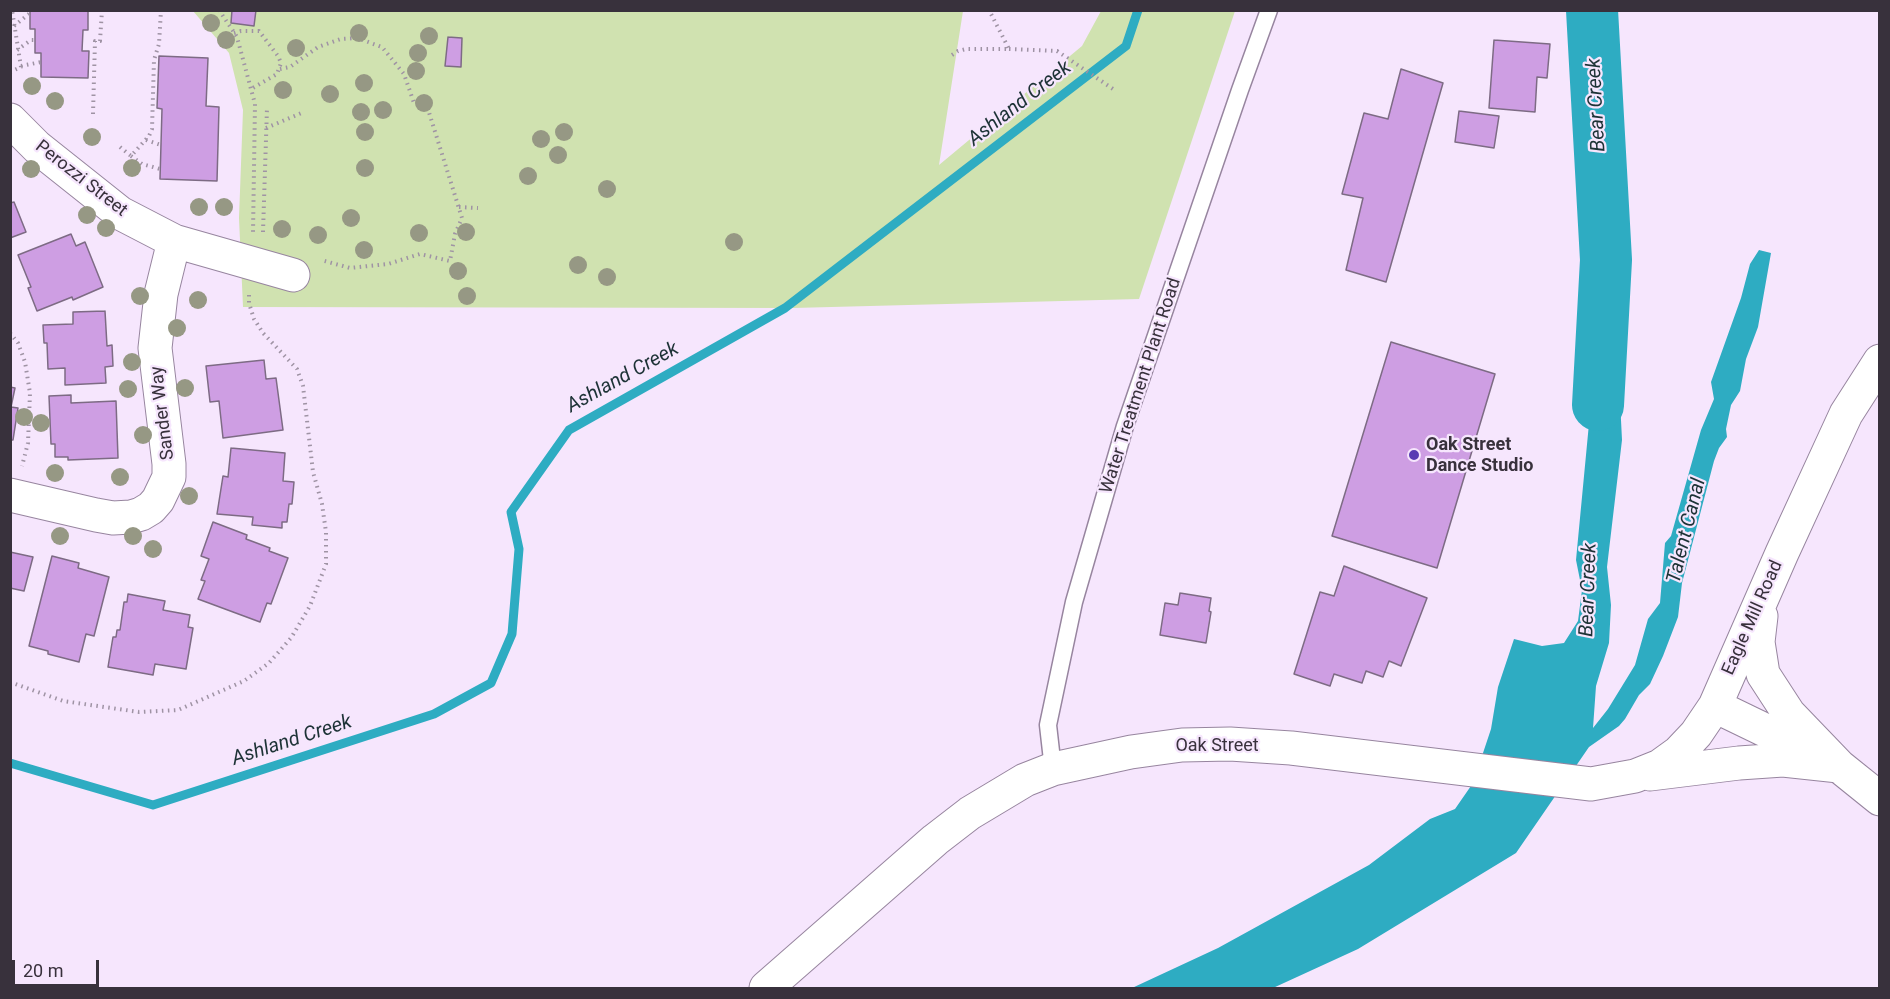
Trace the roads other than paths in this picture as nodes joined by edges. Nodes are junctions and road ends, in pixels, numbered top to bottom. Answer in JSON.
{"nodes":[{"id":1,"x":1269,"y":10,"type":"edge"},
{"id":2,"x":10,"y":120,"type":"edge"},
{"id":3,"x":174,"y":241,"type":"junction"},
{"id":4,"x":307,"y":267,"type":"road end"},
{"id":5,"x":1880,"y":361,"type":"edge"},
{"id":6,"x":16,"y":481,"type":"edge"},
{"id":7,"x":1763,"y":600,"type":"junction"},
{"id":8,"x":1714,"y":706,"type":"junction"},
{"id":9,"x":1839,"y":766,"type":"junction"},
{"id":10,"x":1053,"y":769,"type":"junction"},
{"id":11,"x":1635,"y":776,"type":"junction"},
{"id":12,"x":1880,"y":799,"type":"edge"},
{"id":13,"x":766,"y":988,"type":"edge"}],
"edges":[{"from":1,"to":10,"type":"lane","name":"Water Treatment Plant Road"},
{"from":2,"to":3,"type":"street","name":"Perozzi Street"},
{"from":3,"to":4,"type":"street","name":"Perozzi Street"},
{"from":3,"to":6,"type":"street","name":"Sander Way"},
{"from":5,"to":7,"type":"street","name":"Eagle Mill Road"},
{"from":7,"to":8,"type":"street","name":"Eagle Mill Road"},
{"from":7,"to":9,"type":"street"},
{"from":8,"to":9,"type":"street"},
{"from":8,"to":11,"type":"street","name":"Oak Street"},
{"from":9,"to":11,"type":"street"},
{"from":9,"to":12,"type":"street"},
{"from":10,"to":11,"type":"street","name":"Oak Street"},
{"from":10,"to":13,"type":"street","name":"Oak Street"}]}
